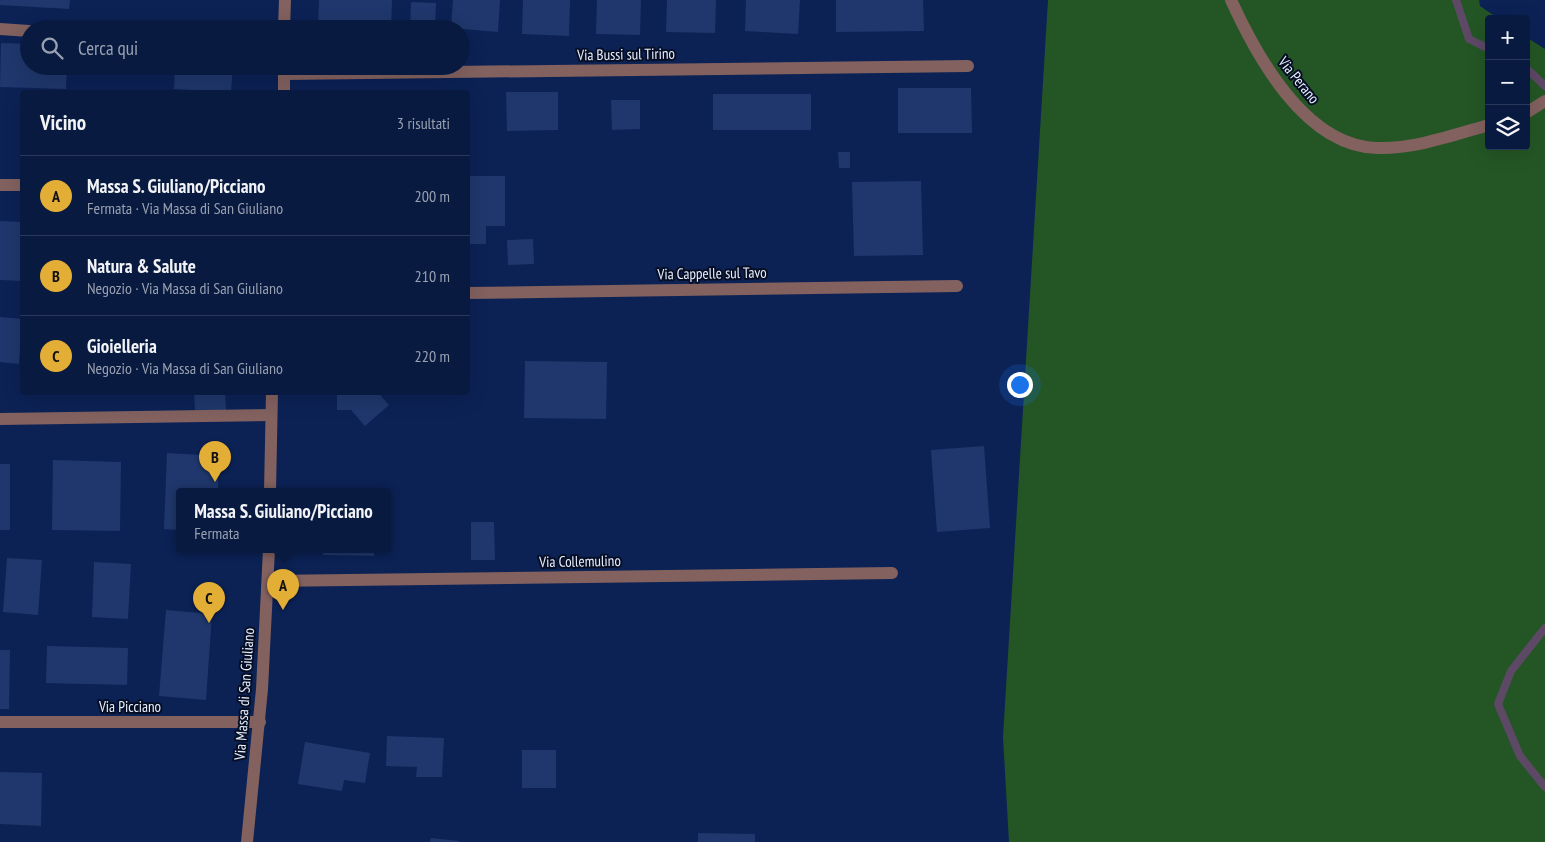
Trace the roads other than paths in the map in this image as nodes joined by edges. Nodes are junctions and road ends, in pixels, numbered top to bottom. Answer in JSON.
{"nodes":[{"id":1,"x":285,"y":0,"type":"edge"},
{"id":2,"x":1231,"y":0,"type":"edge"},
{"id":3,"x":284,"y":20,"type":"edge"},
{"id":4,"x":0,"y":29,"type":"edge"},
{"id":5,"x":20,"y":30,"type":"edge"},
{"id":6,"x":968,"y":66,"type":"dead end"},
{"id":7,"x":470,"y":69,"type":"edge"},
{"id":8,"x":284,"y":75,"type":"edge"},
{"id":9,"x":284,"y":90,"type":"edge"},
{"id":10,"x":1545,"y":102,"type":"edge"},
{"id":11,"x":1530,"y":111,"type":"edge"},
{"id":12,"x":1485,"y":126,"type":"edge"},
{"id":13,"x":0,"y":185,"type":"edge"},
{"id":14,"x":20,"y":185,"type":"edge"},
{"id":15,"x":957,"y":286,"type":"dead end"},
{"id":16,"x":470,"y":293,"type":"edge"},
{"id":17,"x":272,"y":395,"type":"edge"},
{"id":18,"x":271,"y":416,"type":"junction"},
{"id":19,"x":0,"y":419,"type":"edge"},
{"id":20,"x":270,"y":488,"type":"edge"},
{"id":21,"x":269,"y":553,"type":"edge"},
{"id":22,"x":892,"y":573,"type":"dead end"},
{"id":23,"x":268,"y":581,"type":"junction"},
{"id":24,"x":0,"y":722,"type":"edge"},
{"id":25,"x":260,"y":722,"type":"junction"},
{"id":26,"x":246,"y":842,"type":"edge"}],
"edges":[{"from":1,"to":3,"type":"street"},
{"from":2,"to":12,"type":"street","name":"Via Perano"},
{"from":4,"to":5,"type":"street"},
{"from":6,"to":7,"type":"street","name":"Via Bussi sul Tirino"},
{"from":8,"to":9,"type":"street"},
{"from":10,"to":11,"type":"street"},
{"from":13,"to":14,"type":"street"},
{"from":15,"to":16,"type":"street","name":"Via Cappelle sul Tavo"},
{"from":17,"to":18,"type":"street"},
{"from":18,"to":19,"type":"street"},
{"from":18,"to":20,"type":"street"},
{"from":21,"to":23,"type":"street","name":"Via Massa di San Giuliano"},
{"from":22,"to":23,"type":"street","name":"Via Collemulino"},
{"from":23,"to":25,"type":"street","name":"Via Massa di San Giuliano"},
{"from":24,"to":25,"type":"street","name":"Via Picciano"},
{"from":25,"to":26,"type":"street","name":"Via Massa di San Giuliano"}]}
